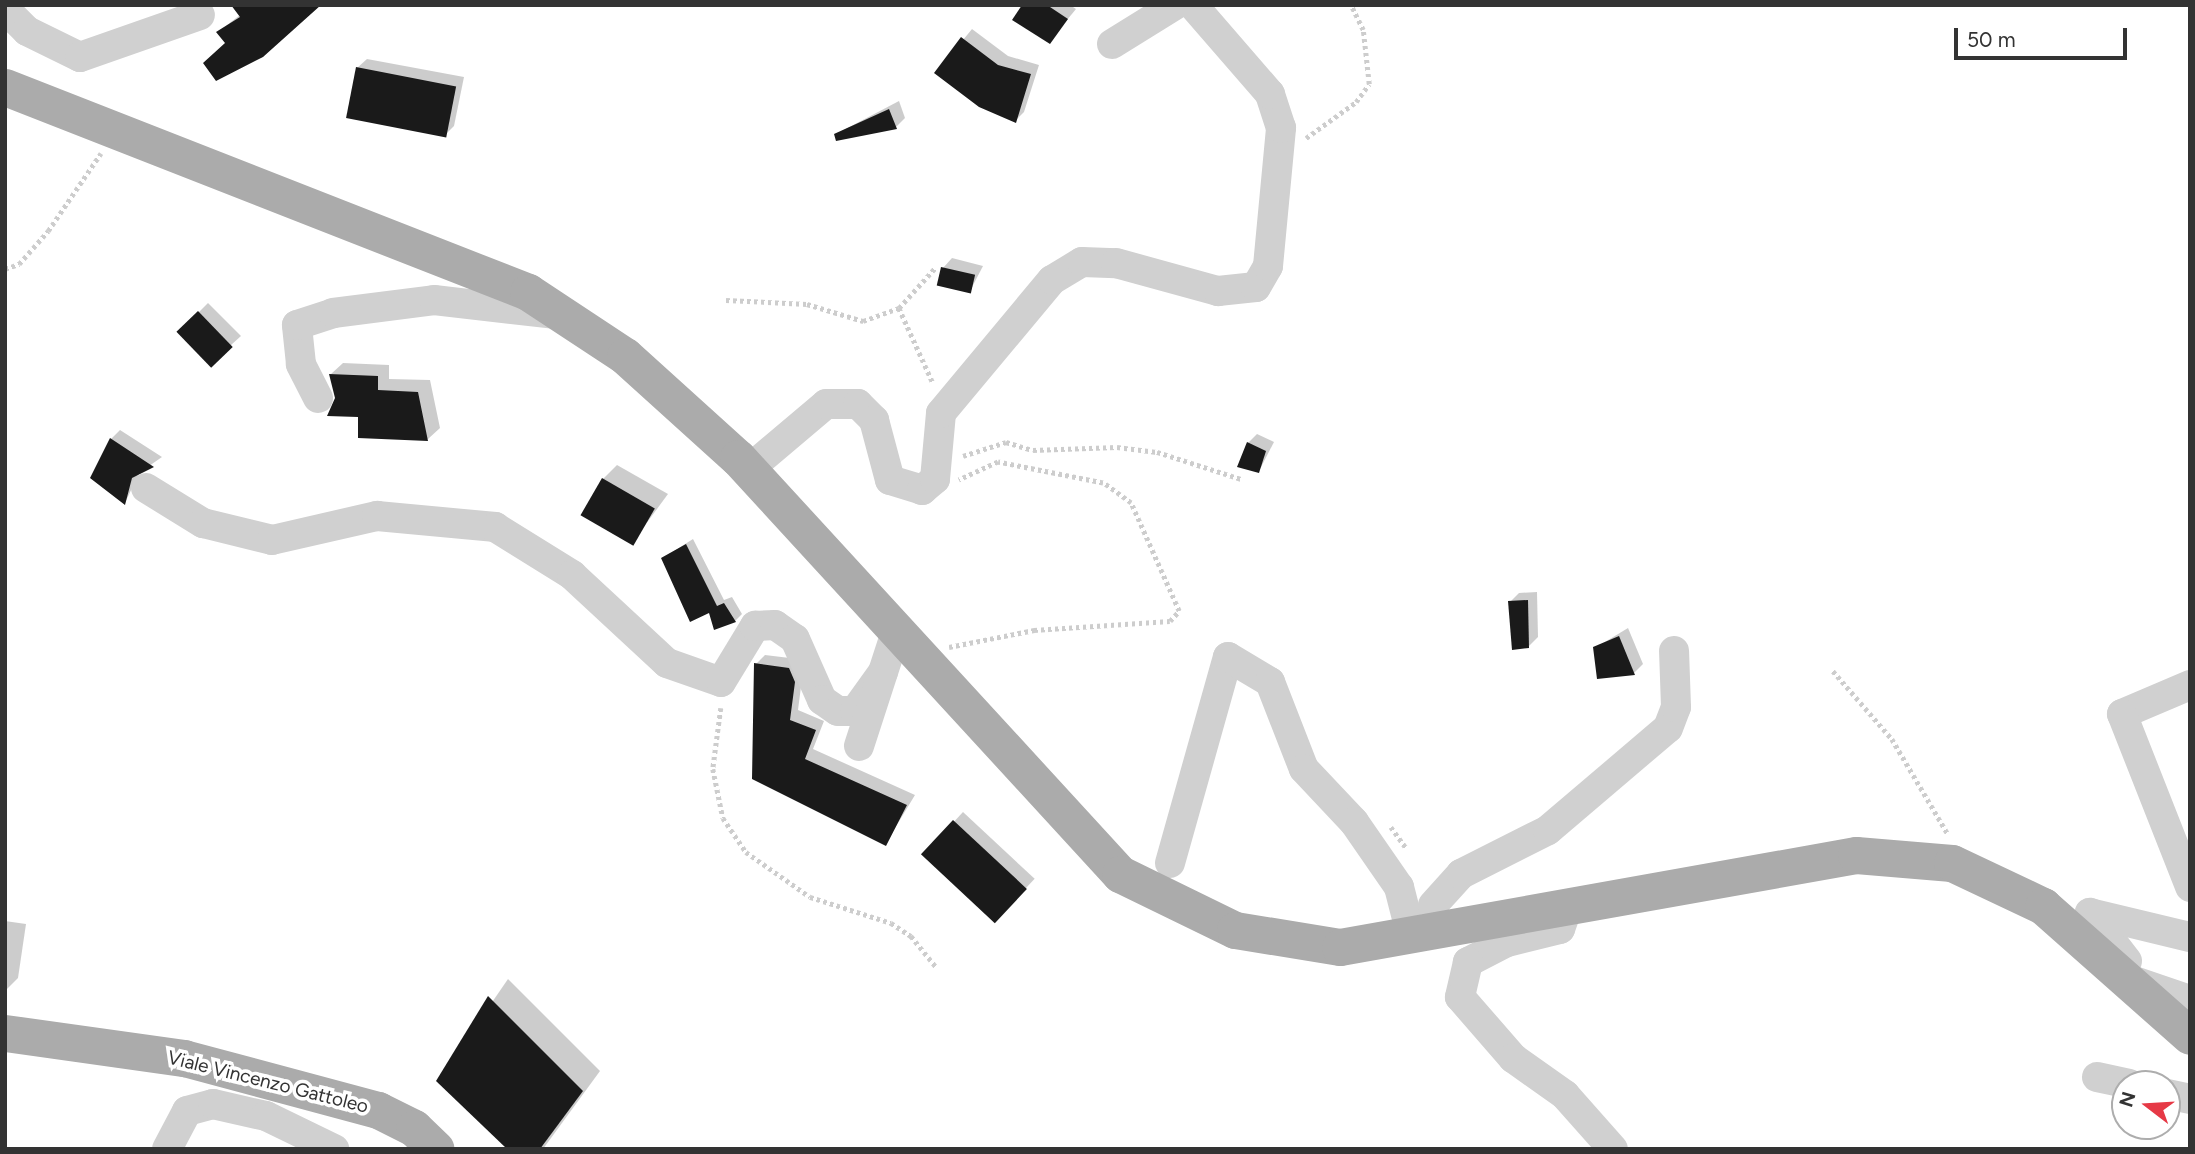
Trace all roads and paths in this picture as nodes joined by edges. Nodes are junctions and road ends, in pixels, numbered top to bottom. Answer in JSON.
{"nodes":[{"id":1,"x":1175,"y":5,"type":"edge"},
{"id":2,"x":1193,"y":5,"type":"edge"},
{"id":3,"x":1351,"y":5,"type":"edge"},
{"id":4,"x":5,"y":9,"type":"edge"},
{"id":5,"x":200,"y":15,"type":"dead end"},
{"id":6,"x":1112,"y":44,"type":"dead end"},
{"id":7,"x":5,"y":87,"type":"edge"},
{"id":8,"x":111,"y":130,"type":"junction"},
{"id":9,"x":1279,"y":155,"type":"junction"},
{"id":10,"x":934,"y":268,"type":"dead end"},
{"id":11,"x":5,"y":269,"type":"edge"},
{"id":12,"x":726,"y":300,"type":"dead end"},
{"id":13,"x":899,"y":308,"type":"junction"},
{"id":14,"x":562,"y":315,"type":"junction"},
{"id":15,"x":318,"y":398,"type":"dead end"},
{"id":16,"x":945,"y":409,"type":"junction"},
{"id":17,"x":748,"y":470,"type":"junction"},
{"id":18,"x":1241,"y":479,"type":"dead end"},
{"id":19,"x":929,"y":484,"type":"junction"},
{"id":20,"x":146,"y":488,"type":"dead end"},
{"id":21,"x":908,"y":645,"type":"junction"},
{"id":22,"x":1674,"y":651,"type":"dead end"},
{"id":23,"x":1833,"y":671,"type":"dead end"},
{"id":24,"x":883,"y":672,"type":"junction"},
{"id":25,"x":720,"y":682,"type":"junction"},
{"id":26,"x":2190,"y":685,"type":"edge"},
{"id":27,"x":859,"y":746,"type":"dead end"},
{"id":28,"x":1170,"y":863,"type":"dead end"},
{"id":29,"x":1952,"y":863,"type":"junction"},
{"id":30,"x":2190,"y":887,"type":"edge"},
{"id":31,"x":1433,"y":905,"type":"dead end"},
{"id":32,"x":1569,"y":906,"type":"junction"},
{"id":33,"x":1411,"y":934,"type":"junction"},
{"id":34,"x":2190,"y":937,"type":"edge"},
{"id":35,"x":937,"y":968,"type":"dead end"},
{"id":36,"x":2133,"y":981,"type":"junction"},
{"id":37,"x":2190,"y":1000,"type":"edge"},
{"id":38,"x":5,"y":1033,"type":"edge"},
{"id":39,"x":2190,"y":1036,"type":"edge"},
{"id":40,"x":2097,"y":1077,"type":"dead end"},
{"id":41,"x":2111,"y":1080,"type":"edge"},
{"id":42,"x":167,"y":1149,"type":"edge"},
{"id":43,"x":334,"y":1149,"type":"edge"},
{"id":44,"x":436,"y":1149,"type":"edge"},
{"id":45,"x":1613,"y":1149,"type":"edge"}],
"edges":[{"from":1,"to":6,"type":"street"},
{"from":2,"to":9,"type":"street"},
{"from":3,"to":9,"type":"path"},
{"from":4,"to":5,"type":"street"},
{"from":7,"to":8,"type":"main road"},
{"from":8,"to":11,"type":"path"},
{"from":8,"to":14,"type":"main road"},
{"from":9,"to":16,"type":"street"},
{"from":10,"to":13,"type":"path"},
{"from":12,"to":13,"type":"path"},
{"from":13,"to":16,"type":"path"},
{"from":14,"to":15,"type":"street"},
{"from":14,"to":17,"type":"main road"},
{"from":16,"to":19,"type":"street"},
{"from":17,"to":19,"type":"street"},
{"from":17,"to":21,"type":"main road"},
{"from":18,"to":19,"type":"path"},
{"from":19,"to":21,"type":"path"},
{"from":20,"to":25,"type":"street"},
{"from":21,"to":24,"type":"street"},
{"from":21,"to":33,"type":"main road"},
{"from":22,"to":31,"type":"street"},
{"from":23,"to":29,"type":"path"},
{"from":24,"to":25,"type":"street"},
{"from":24,"to":27,"type":"street"},
{"from":25,"to":35,"type":"path"},
{"from":26,"to":30,"type":"street"},
{"from":28,"to":33,"type":"street"},
{"from":29,"to":32,"type":"main road"},
{"from":29,"to":36,"type":"main road"},
{"from":32,"to":33,"type":"main road"},
{"from":32,"to":45,"type":"street"},
{"from":34,"to":36,"type":"street"},
{"from":36,"to":37,"type":"street"},
{"from":36,"to":39,"type":"main road"},
{"from":38,"to":44,"type":"main road","name":"Viale Vincenzo Gattoleo"},
{"from":40,"to":41,"type":"street"},
{"from":42,"to":43,"type":"street"}]}
